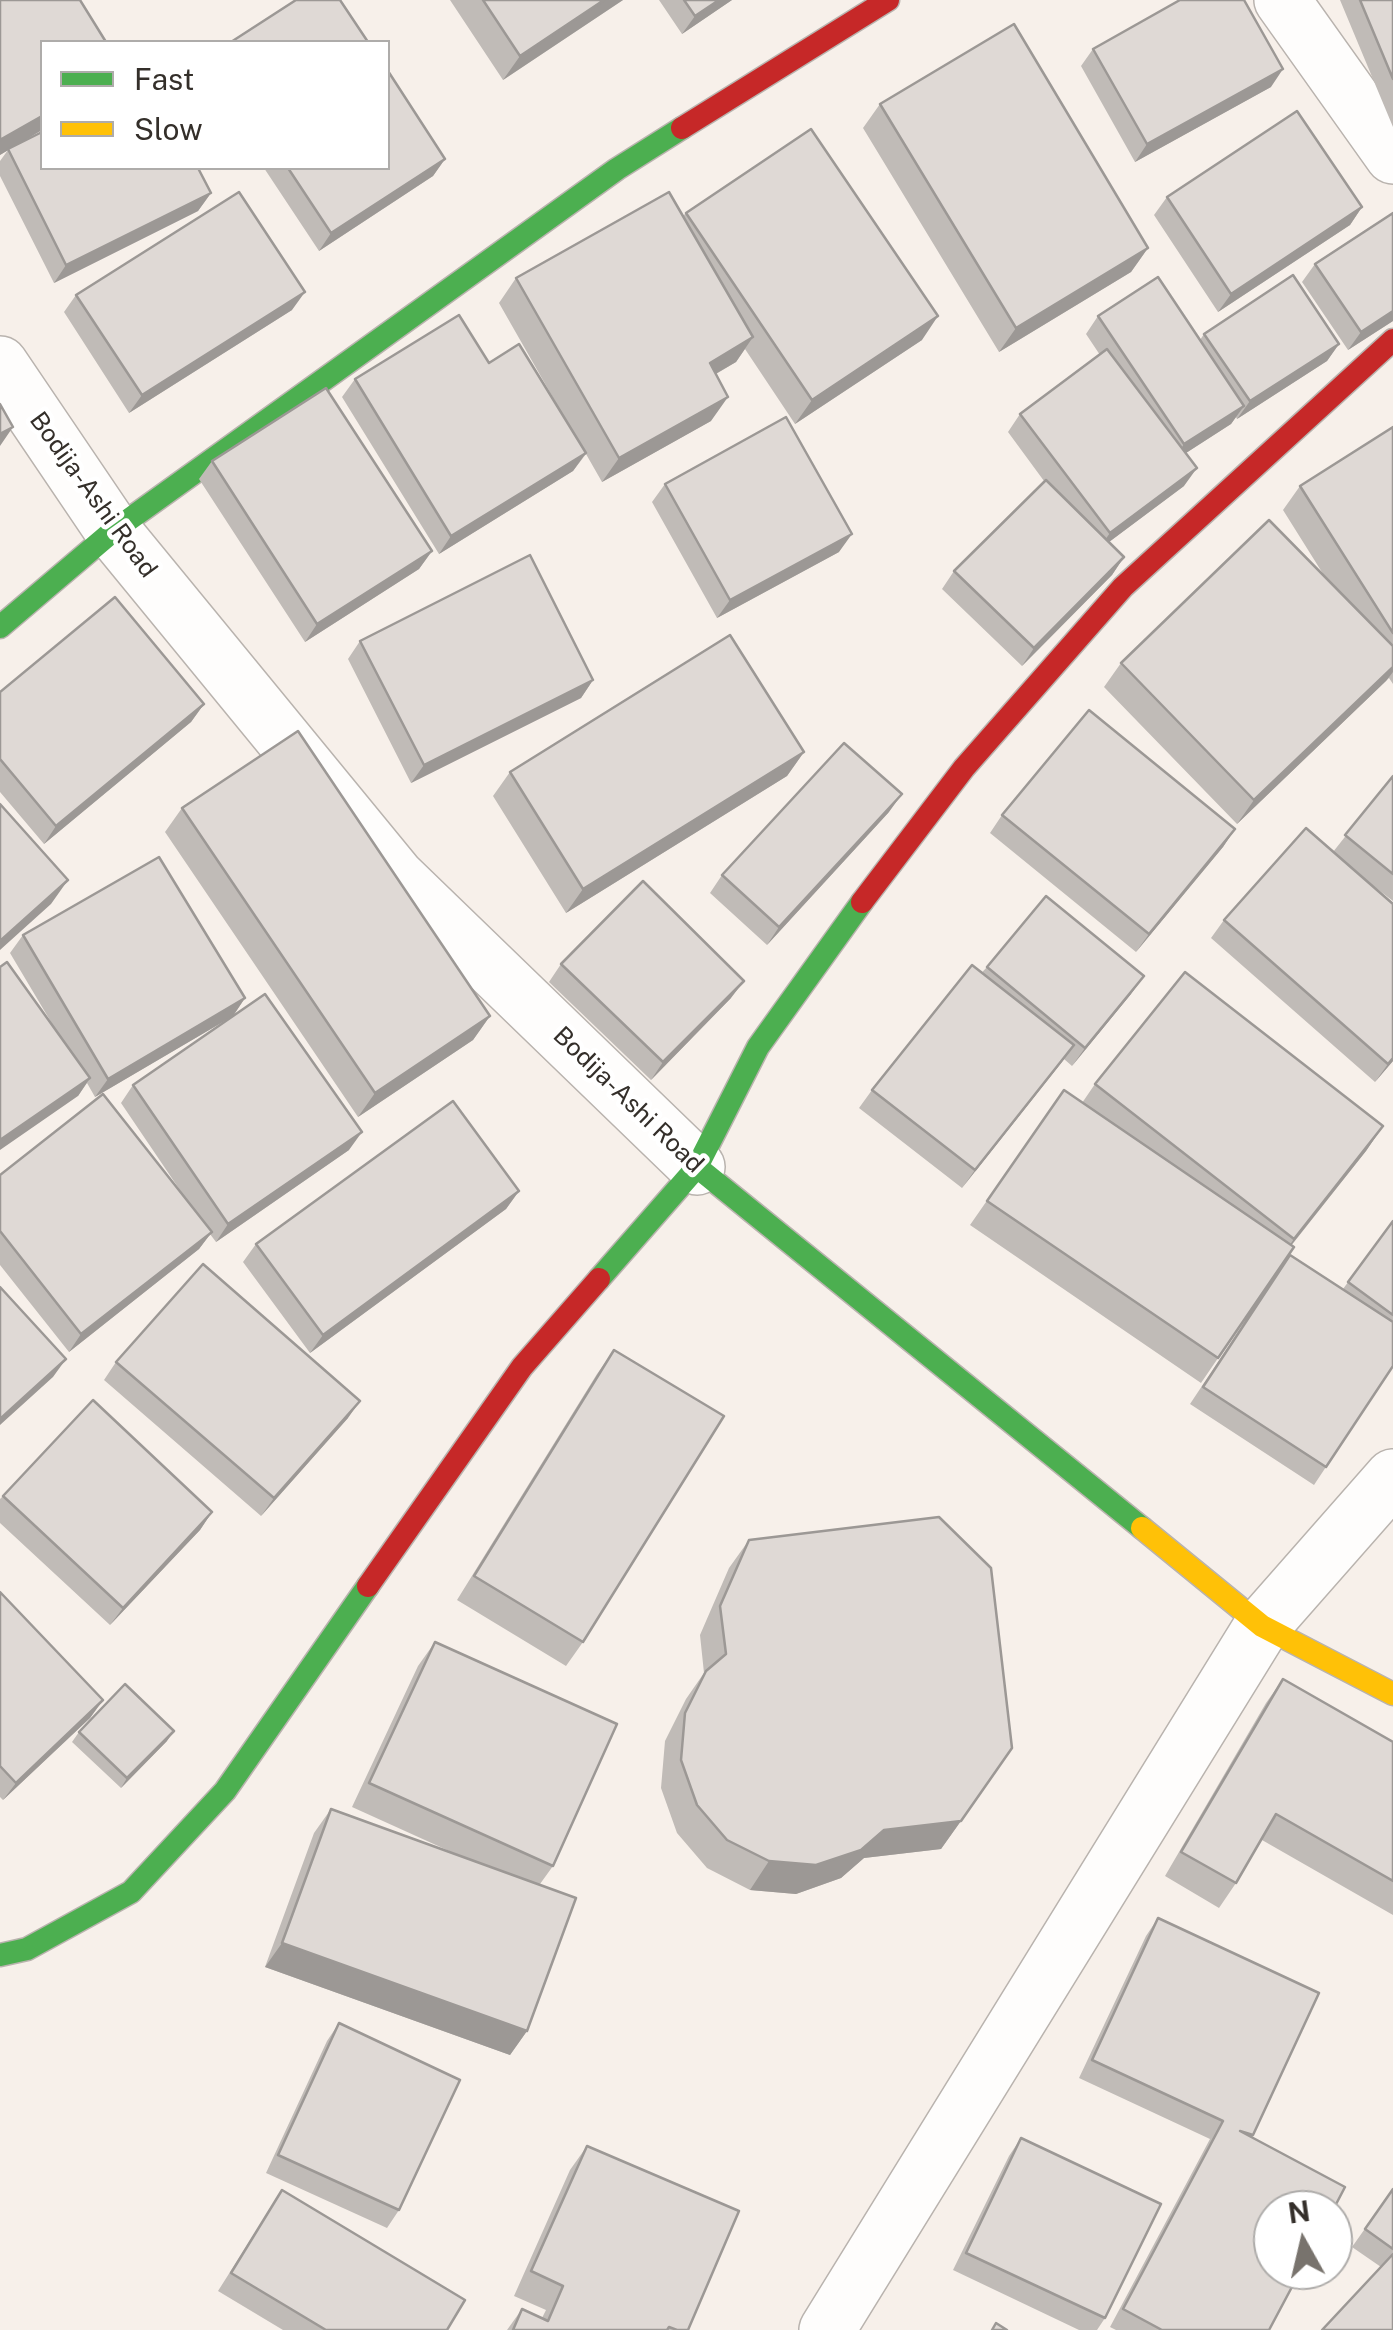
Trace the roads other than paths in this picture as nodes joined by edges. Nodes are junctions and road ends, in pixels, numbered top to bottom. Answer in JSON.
{"nodes":[{"id":1,"x":888,"y":0,"type":"edge"},
{"id":2,"x":1282,"y":0,"type":"edge"},
{"id":3,"x":1393,"y":156,"type":"edge"},
{"id":4,"x":1393,"y":340,"type":"edge"},
{"id":5,"x":0,"y":364,"type":"edge"},
{"id":6,"x":113,"y":530,"type":"junction"},
{"id":7,"x":0,"y":627,"type":"edge"},
{"id":8,"x":697,"y":1167,"type":"junction"},
{"id":9,"x":1393,"y":1477,"type":"edge"},
{"id":10,"x":1262,"y":1626,"type":"junction"},
{"id":11,"x":1393,"y":1694,"type":"edge"},
{"id":12,"x":0,"y":1955,"type":"edge"},
{"id":13,"x":827,"y":2330,"type":"edge"}],
"edges":[{"from":1,"to":6,"type":"street"},
{"from":2,"to":3,"type":"street"},
{"from":4,"to":8,"type":"street"},
{"from":5,"to":6,"type":"street","name":"Bodija-Ashi Road"},
{"from":6,"to":7,"type":"street"},
{"from":6,"to":8,"type":"street","name":"Bodija-Ashi Road"},
{"from":8,"to":10,"type":"street","name":"Bodija-Ashi Road"},
{"from":8,"to":12,"type":"street"},
{"from":9,"to":10,"type":"street"},
{"from":10,"to":11,"type":"street","name":"Bodija-Ashi Road"},
{"from":10,"to":13,"type":"street"}]}
